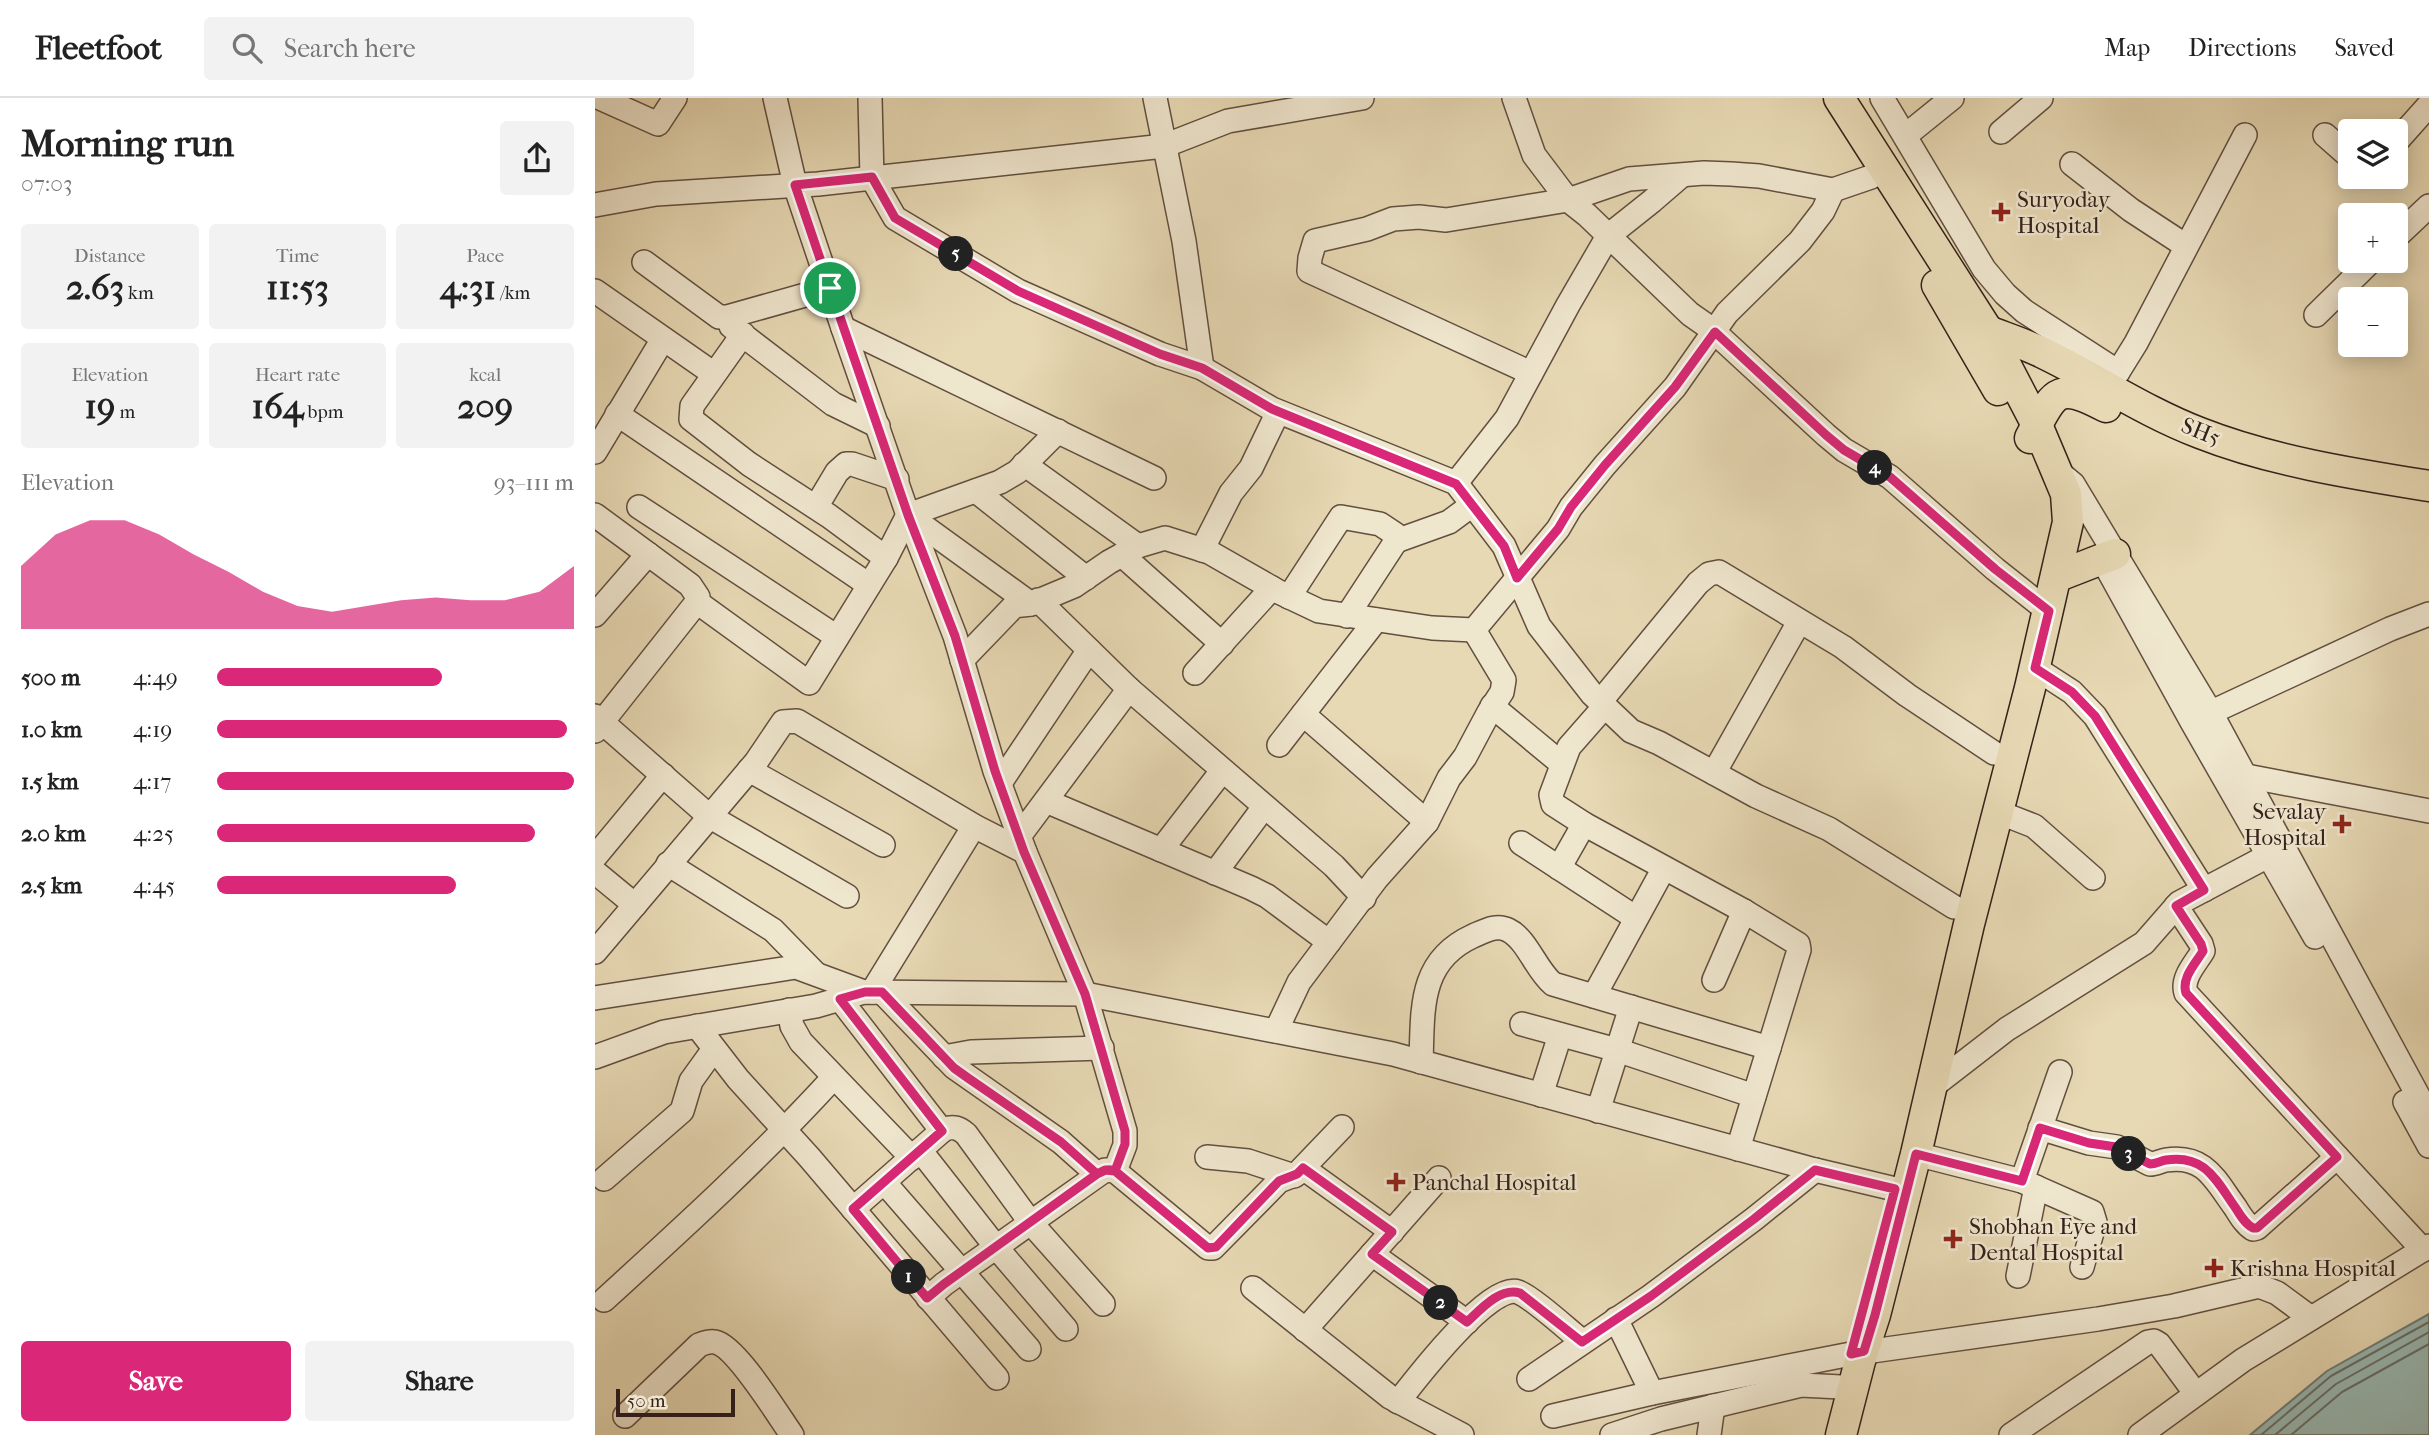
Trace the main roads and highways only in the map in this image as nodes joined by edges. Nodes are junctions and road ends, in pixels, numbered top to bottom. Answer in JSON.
{"nodes":[{"id":1,"x":1821,"y":98,"type":"edge"},
{"id":2,"x":1839,"y":98,"type":"edge"},
{"id":3,"x":1978,"y":326,"type":"junction"},
{"id":4,"x":2046,"y":462,"type":"junction"},
{"id":5,"x":2429,"y":486,"type":"edge"},
{"id":6,"x":2429,"y":505,"type":"edge"},
{"id":7,"x":2109,"y":557,"type":"road end"},
{"id":8,"x":2056,"y":576,"type":"junction"},
{"id":9,"x":2043,"y":606,"type":"junction"},
{"id":10,"x":1857,"y":1352,"type":"junction"},
{"id":11,"x":1828,"y":1435,"type":"edge"},
{"id":12,"x":1841,"y":1435,"type":"edge"}],
"edges":[{"from":1,"to":3,"type":"main road"},
{"from":2,"to":3,"type":"main road"},
{"from":3,"to":4,"type":"main road"},
{"from":3,"to":5,"type":"main road","name":"SH5","number":"SH5"},
{"from":4,"to":6,"type":"main road","number":"SH5"},
{"from":4,"to":8,"type":"main road"},
{"from":4,"to":9,"type":"main road"},
{"from":7,"to":8,"type":"main road"},
{"from":8,"to":9,"type":"main road"},
{"from":9,"to":10,"type":"main road"},
{"from":9,"to":10,"type":"main road"},
{"from":10,"to":11,"type":"main road"},
{"from":10,"to":12,"type":"main road"}]}
